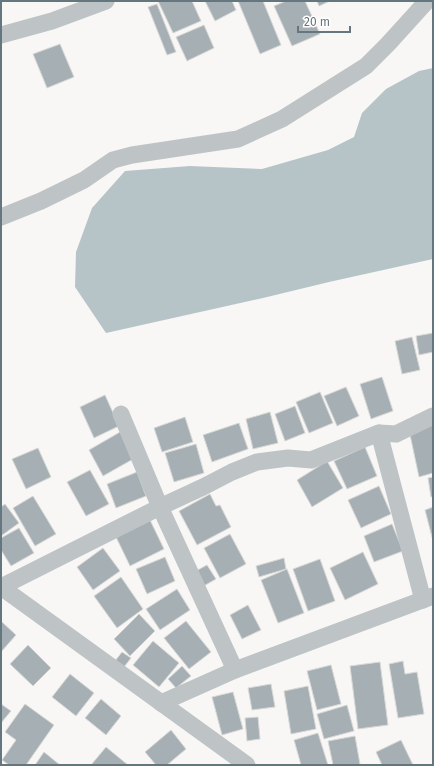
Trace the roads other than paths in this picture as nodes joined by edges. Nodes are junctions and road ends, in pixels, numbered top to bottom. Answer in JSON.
{"nodes":[{"id":1,"x":106,"y":1,"type":"edge"},
{"id":2,"x":427,"y":1,"type":"edge"},
{"id":3,"x":1,"y":35,"type":"edge"},
{"id":4,"x":1,"y":217,"type":"edge"},
{"id":5,"x":121,"y":414,"type":"dead end"},
{"id":6,"x":433,"y":416,"type":"edge"},
{"id":7,"x":379,"y":433,"type":"junction"},
{"id":8,"x":160,"y":507,"type":"junction"},
{"id":9,"x":1,"y":587,"type":"edge"},
{"id":10,"x":428,"y":598,"type":"edge"},
{"id":11,"x":235,"y":670,"type":"junction"},
{"id":12,"x":161,"y":703,"type":"junction"},
{"id":13,"x":247,"y":765,"type":"edge"}],
"edges":[{"from":1,"to":3,"type":"street"},
{"from":2,"to":4,"type":"street"},
{"from":5,"to":8,"type":"street"},
{"from":6,"to":7,"type":"street"},
{"from":7,"to":8,"type":"street"},
{"from":7,"to":10,"type":"street"},
{"from":8,"to":9,"type":"street"},
{"from":8,"to":11,"type":"street"},
{"from":9,"to":12,"type":"street"},
{"from":10,"to":11,"type":"street"},
{"from":11,"to":12,"type":"street"},
{"from":12,"to":13,"type":"street"}]}
